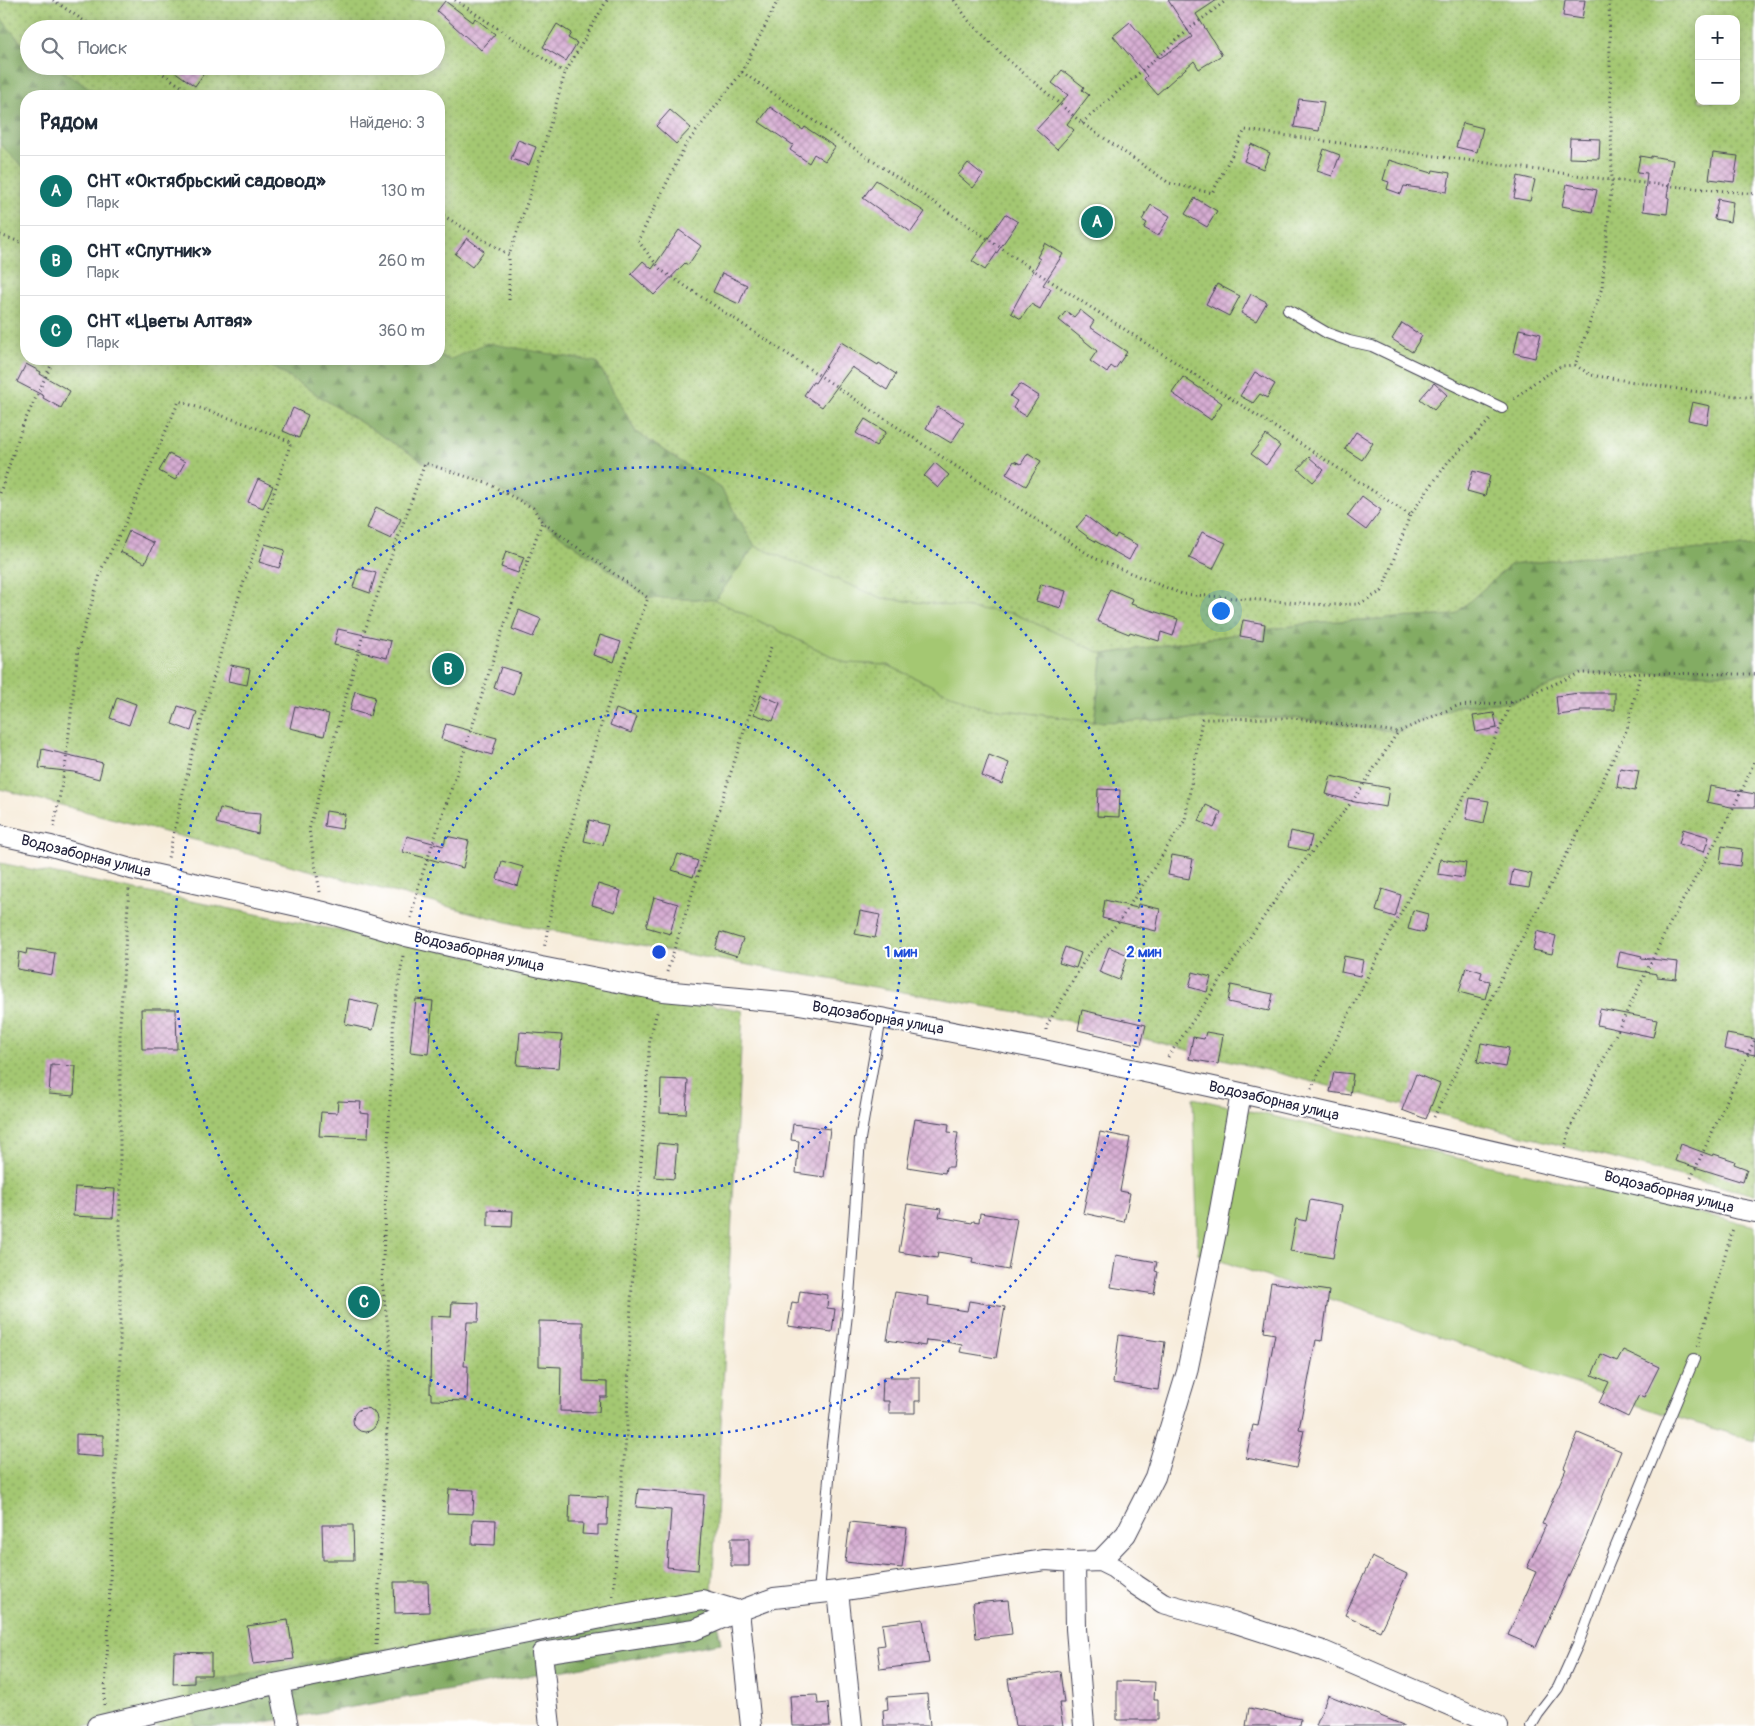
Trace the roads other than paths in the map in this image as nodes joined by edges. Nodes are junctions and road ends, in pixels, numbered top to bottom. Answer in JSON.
{"nodes":[{"id":1,"x":1288,"y":310,"type":"dead end"},
{"id":2,"x":1502,"y":408,"type":"road end"},
{"id":3,"x":0,"y":835,"type":"edge"},
{"id":4,"x":881,"y":1018,"type":"junction"},
{"id":5,"x":1241,"y":1092,"type":"junction"},
{"id":6,"x":1747,"y":1211,"type":"edge"},
{"id":7,"x":1694,"y":1359,"type":"road end"},
{"id":8,"x":1100,"y":1561,"type":"junction"},
{"id":9,"x":1075,"y":1562,"type":"junction"},
{"id":10,"x":828,"y":1591,"type":"junction"},
{"id":11,"x":738,"y":1610,"type":"junction"},
{"id":12,"x":279,"y":1683,"type":"junction"},
{"id":13,"x":100,"y":1725,"type":"edge"},
{"id":14,"x":288,"y":1726,"type":"edge"},
{"id":15,"x":550,"y":1726,"type":"edge"},
{"id":16,"x":751,"y":1726,"type":"edge"},
{"id":17,"x":852,"y":1726,"type":"edge"},
{"id":18,"x":1084,"y":1726,"type":"edge"},
{"id":19,"x":1498,"y":1726,"type":"edge"},
{"id":20,"x":1531,"y":1726,"type":"edge"}],
"edges":[{"from":1,"to":2,"type":"lane"},
{"from":3,"to":4,"type":"street","name":"Водозаборная улица"},
{"from":4,"to":5,"type":"street","name":"Водозаборная улица"},
{"from":4,"to":10,"type":"lane"},
{"from":5,"to":6,"type":"street","name":"Водозаборная улица"},
{"from":5,"to":8,"type":"street"},
{"from":7,"to":20,"type":"lane"},
{"from":8,"to":9,"type":"street"},
{"from":8,"to":19,"type":"street"},
{"from":9,"to":10,"type":"street"},
{"from":9,"to":18,"type":"street"},
{"from":10,"to":11,"type":"street"},
{"from":10,"to":17,"type":"street"},
{"from":11,"to":12,"type":"street"},
{"from":11,"to":15,"type":"street"},
{"from":11,"to":16,"type":"street"},
{"from":12,"to":13,"type":"street"},
{"from":12,"to":14,"type":"street"}]}
